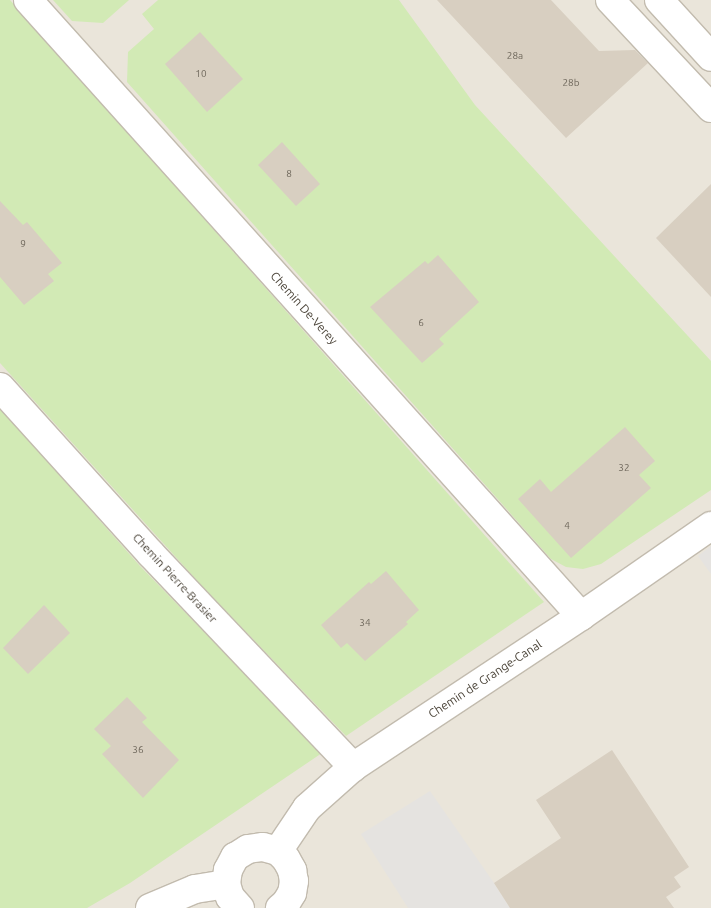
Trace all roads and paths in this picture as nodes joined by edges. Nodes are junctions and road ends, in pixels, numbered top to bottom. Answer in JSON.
{"nodes":[{"id":1,"x":28,"y":0,"type":"edge"},
{"id":2,"x":610,"y":0,"type":"edge"},
{"id":3,"x":659,"y":0,"type":"edge"},
{"id":4,"x":711,"y":56,"type":"edge"},
{"id":5,"x":711,"y":108,"type":"edge"},
{"id":6,"x":0,"y":387,"type":"edge"},
{"id":7,"x":711,"y":526,"type":"edge"},
{"id":8,"x":581,"y":616,"type":"junction"},
{"id":9,"x":353,"y":767,"type":"junction"},
{"id":10,"x":278,"y":852,"type":"junction"},
{"id":11,"x":226,"y":884,"type":"junction"},
{"id":12,"x":286,"y":906,"type":"edge"},
{"id":13,"x":151,"y":907,"type":"edge"},
{"id":14,"x":240,"y":908,"type":"edge"}],
"edges":[{"from":1,"to":8,"type":"street","name":"Chemin De-Verey"},
{"from":2,"to":5,"type":"street"},
{"from":3,"to":4,"type":"street"},
{"from":6,"to":9,"type":"street","name":"Chemin Pierre-Brasier"},
{"from":7,"to":8,"type":"street","name":"Chemin de Grange-Canal"},
{"from":8,"to":9,"type":"street","name":"Chemin de Grange-Canal"},
{"from":9,"to":10,"type":"street","name":"Chemin de Grange-Canal"},
{"from":10,"to":11,"type":"street"},
{"from":10,"to":12,"type":"street"},
{"from":11,"to":13,"type":"street"},
{"from":11,"to":14,"type":"street"}]}
